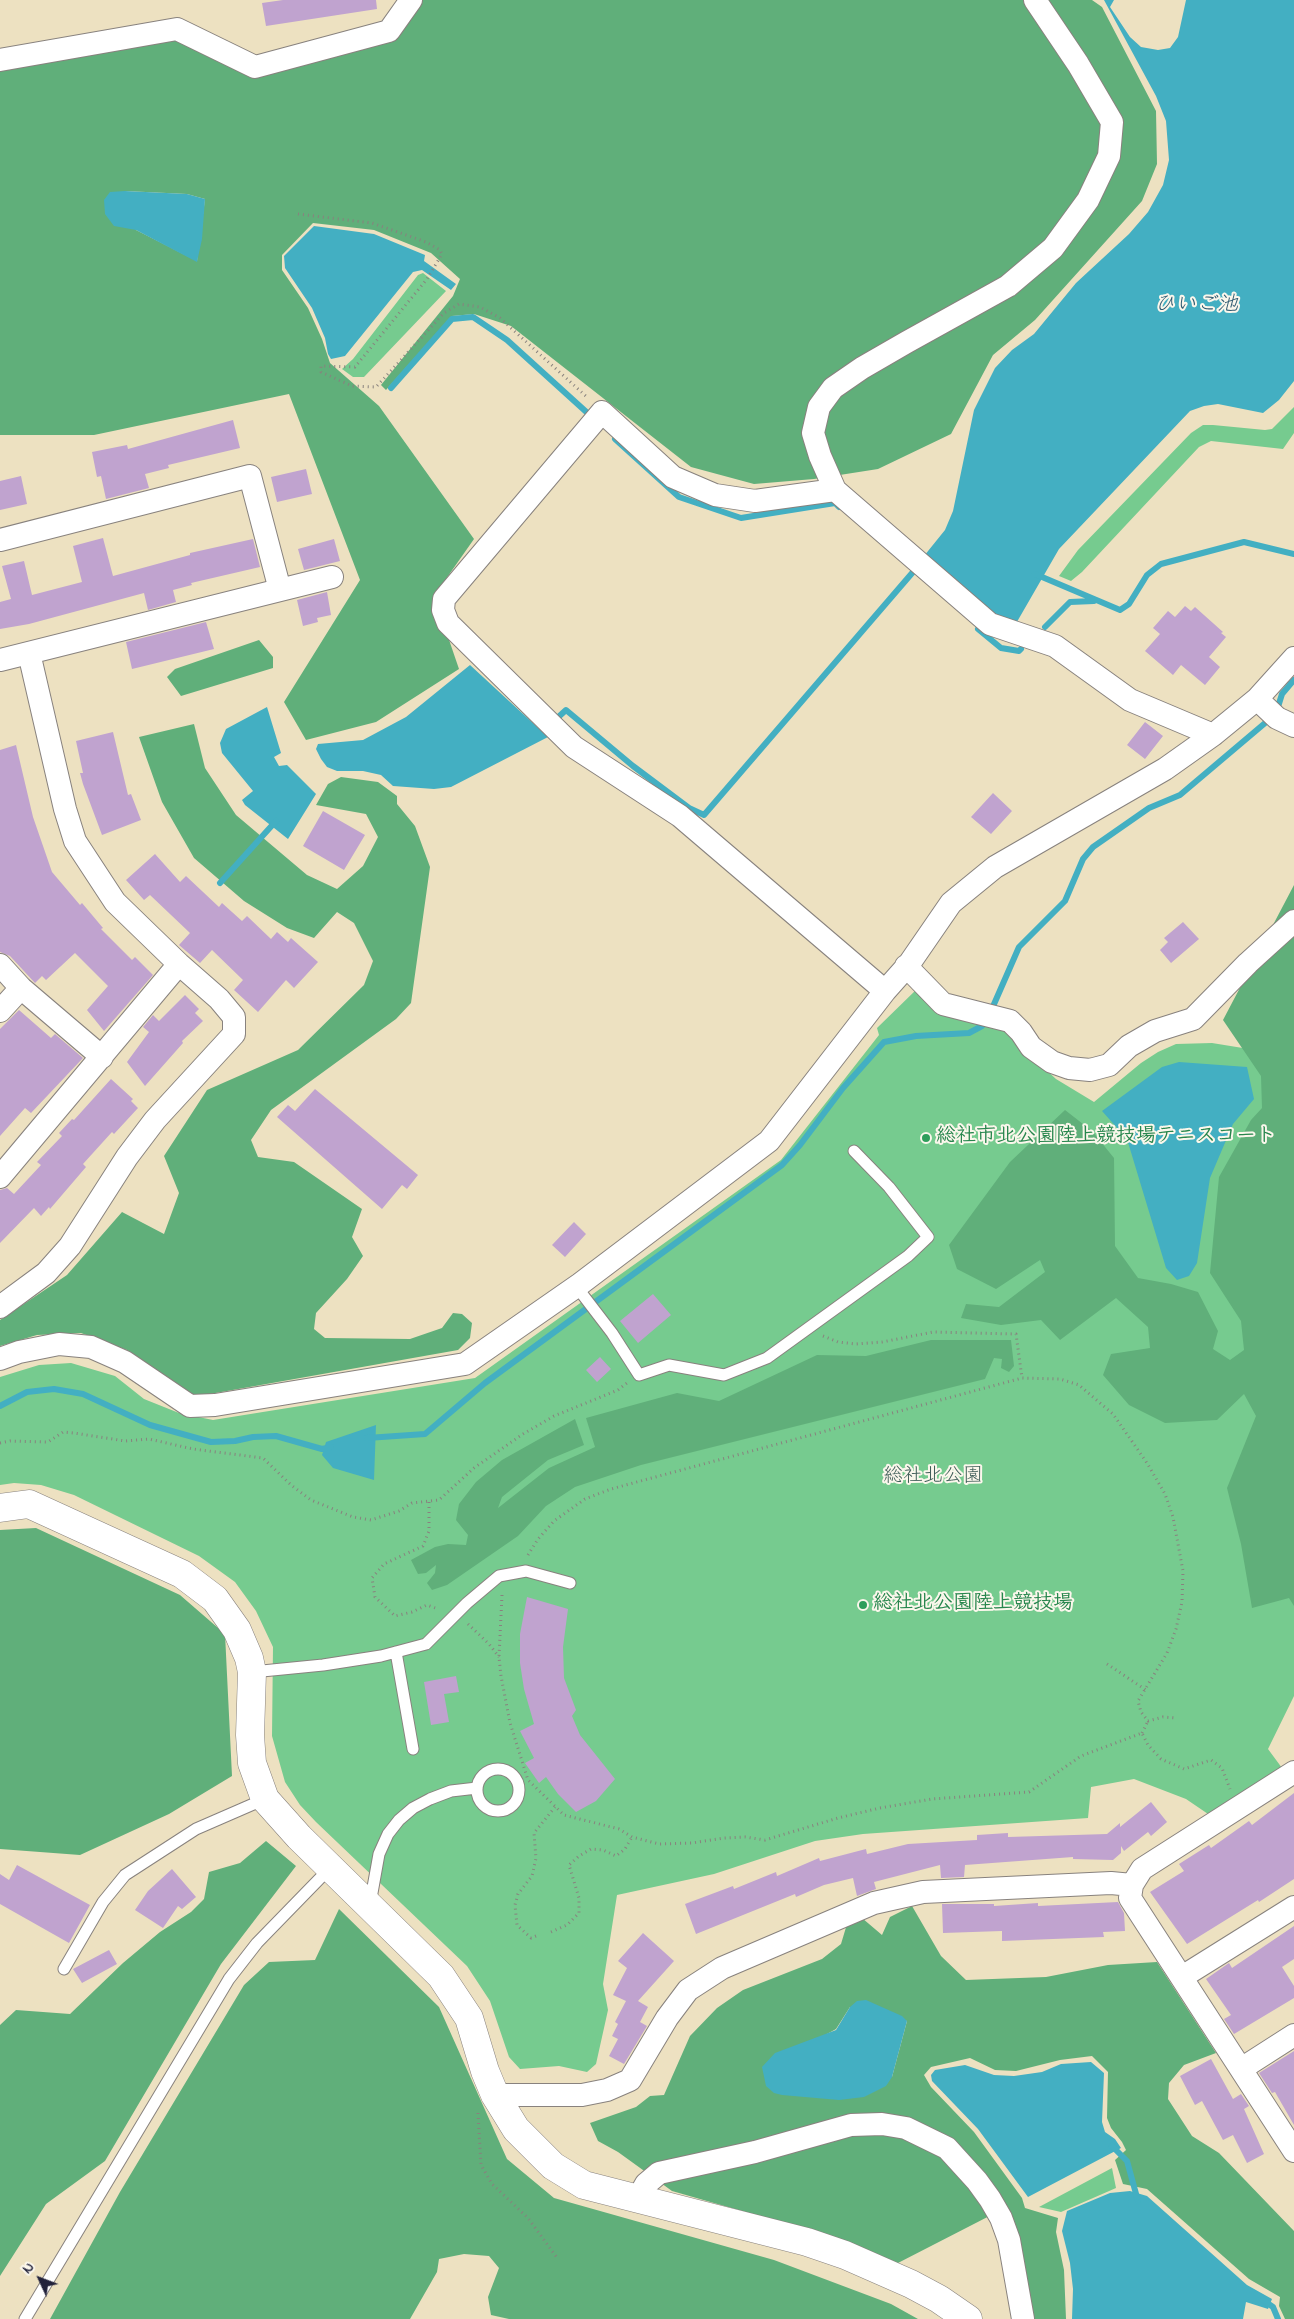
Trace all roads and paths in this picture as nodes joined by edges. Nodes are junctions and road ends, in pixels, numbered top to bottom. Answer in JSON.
{"nodes":[{"id":1,"x":411,"y":0,"type":"edge"},
{"id":2,"x":1035,"y":0,"type":"edge"},
{"id":3,"x":0,"y":60,"type":"edge"},
{"id":4,"x":298,"y":214,"type":"dead end"},
{"id":5,"x":598,"y":418,"type":"junction"},
{"id":6,"x":836,"y":490,"type":"junction"},
{"id":7,"x":0,"y":540,"type":"edge"},
{"id":8,"x":332,"y":577,"type":"dead end"},
{"id":9,"x":280,"y":590,"type":"junction"},
{"id":10,"x":29,"y":653,"type":"junction"},
{"id":11,"x":1294,"y":658,"type":"edge"},
{"id":12,"x":0,"y":660,"type":"edge"},
{"id":13,"x":1274,"y":714,"type":"edge"},
{"id":14,"x":1213,"y":735,"type":"junction"},
{"id":15,"x":1294,"y":921,"type":"edge"},
{"id":16,"x":179,"y":964,"type":"junction"},
{"id":17,"x":0,"y":965,"type":"edge"},
{"id":18,"x":906,"y":966,"type":"junction"},
{"id":19,"x":21,"y":988,"type":"junction"},
{"id":20,"x":885,"y":991,"type":"junction"},
{"id":21,"x":0,"y":1011,"type":"edge"},
{"id":22,"x":102,"y":1057,"type":"junction"},
{"id":23,"x":854,"y":1151,"type":"dead end"},
{"id":24,"x":0,"y":1177,"type":"edge"},
{"id":25,"x":586,"y":1299,"type":"junction"},
{"id":26,"x":0,"y":1308,"type":"edge"},
{"id":27,"x":810,"y":1327,"type":"junction"},
{"id":28,"x":0,"y":1359,"type":"edge"},
{"id":29,"x":638,"y":1375,"type":"junction"},
{"id":30,"x":1022,"y":1378,"type":"junction"},
{"id":31,"x":0,"y":1442,"type":"edge"},
{"id":32,"x":429,"y":1502,"type":"junction"},
{"id":33,"x":0,"y":1508,"type":"edge"},
{"id":34,"x":520,"y":1572,"type":"junction"},
{"id":35,"x":505,"y":1574,"type":"junction"},
{"id":36,"x":570,"y":1583,"type":"dead end"},
{"id":37,"x":454,"y":1616,"type":"junction"},
{"id":38,"x":396,"y":1652,"type":"junction"},
{"id":39,"x":499,"y":1658,"type":"junction"},
{"id":40,"x":1107,"y":1664,"type":"dead end"},
{"id":41,"x":252,"y":1672,"type":"junction"},
{"id":42,"x":1146,"y":1690,"type":"junction"},
{"id":43,"x":1175,"y":1718,"type":"dead end"},
{"id":44,"x":1148,"y":1721,"type":"junction"},
{"id":45,"x":1142,"y":1733,"type":"junction"},
{"id":46,"x":413,"y":1749,"type":"dead end"},
{"id":47,"x":1294,"y":1772,"type":"edge"},
{"id":48,"x":477,"y":1788,"type":"dead end"},
{"id":49,"x":265,"y":1799,"type":"junction"},
{"id":50,"x":555,"y":1807,"type":"junction"},
{"id":51,"x":1238,"y":1807,"type":"junction"},
{"id":52,"x":632,"y":1837,"type":"junction"},
{"id":53,"x":330,"y":1868,"type":"junction"},
{"id":54,"x":1132,"y":1885,"type":"junction"},
{"id":55,"x":369,"y":1906,"type":"junction"},
{"id":56,"x":1294,"y":1907,"type":"edge"},
{"id":57,"x":551,"y":1932,"type":"dead end"},
{"id":58,"x":536,"y":1936,"type":"dead end"},
{"id":59,"x":64,"y":1969,"type":"dead end"},
{"id":60,"x":1182,"y":1977,"type":"junction"},
{"id":61,"x":1294,"y":2036,"type":"edge"},
{"id":62,"x":1241,"y":2070,"type":"junction"},
{"id":63,"x":486,"y":2101,"type":"junction"},
{"id":64,"x":1294,"y":2151,"type":"edge"},
{"id":65,"x":637,"y":2200,"type":"junction"},
{"id":66,"x":558,"y":2260,"type":"dead end"},
{"id":67,"x":25,"y":2319,"type":"edge"},
{"id":68,"x":968,"y":2319,"type":"edge"},
{"id":69,"x":1023,"y":2319,"type":"edge"}],
"edges":[{"from":1,"to":3,"type":"street"},
{"from":2,"to":6,"type":"street"},
{"from":4,"to":5,"type":"path"},
{"from":5,"to":6,"type":"street"},
{"from":5,"to":20,"type":"street"},
{"from":6,"to":14,"type":"street"},
{"from":7,"to":9,"type":"street"},
{"from":8,"to":9,"type":"street"},
{"from":9,"to":10,"type":"street"},
{"from":10,"to":12,"type":"street"},
{"from":10,"to":16,"type":"street"},
{"from":11,"to":13,"type":"street"},
{"from":13,"to":14,"type":"street"},
{"from":14,"to":18,"type":"street"},
{"from":15,"to":18,"type":"street"},
{"from":16,"to":22,"type":"street"},
{"from":16,"to":26,"type":"street"},
{"from":17,"to":19,"type":"street"},
{"from":18,"to":20,"type":"street"},
{"from":19,"to":21,"type":"street"},
{"from":19,"to":22,"type":"street"},
{"from":20,"to":25,"type":"street"},
{"from":22,"to":24,"type":"street"},
{"from":23,"to":27,"type":"lane"},
{"from":25,"to":28,"type":"street"},
{"from":25,"to":29,"type":"lane"},
{"from":27,"to":29,"type":"lane"},
{"from":27,"to":30,"type":"path"},
{"from":29,"to":32,"type":"path"},
{"from":30,"to":34,"type":"path"},
{"from":30,"to":42,"type":"path"},
{"from":31,"to":32,"type":"path"},
{"from":32,"to":37,"type":"path"},
{"from":33,"to":41,"type":"street"},
{"from":34,"to":35,"type":"lane"},
{"from":34,"to":36,"type":"lane"},
{"from":35,"to":37,"type":"lane"},
{"from":35,"to":39,"type":"path"},
{"from":37,"to":38,"type":"lane"},
{"from":37,"to":39,"type":"path"},
{"from":38,"to":41,"type":"lane"},
{"from":38,"to":46,"type":"lane"},
{"from":39,"to":50,"type":"path"},
{"from":40,"to":42,"type":"path"},
{"from":41,"to":49,"type":"street"},
{"from":42,"to":44,"type":"path"},
{"from":43,"to":44,"type":"path"},
{"from":44,"to":45,"type":"path"},
{"from":45,"to":51,"type":"path"},
{"from":45,"to":52,"type":"path"},
{"from":47,"to":51,"type":"street"},
{"from":48,"to":55,"type":"lane"},
{"from":49,"to":53,"type":"street"},
{"from":49,"to":59,"type":"lane"},
{"from":50,"to":52,"type":"path"},
{"from":50,"to":58,"type":"path"},
{"from":51,"to":54,"type":"street"},
{"from":52,"to":57,"type":"path"},
{"from":53,"to":55,"type":"street"},
{"from":53,"to":67,"type":"lane"},
{"from":54,"to":60,"type":"street"},
{"from":54,"to":63,"type":"street"},
{"from":55,"to":63,"type":"street"},
{"from":56,"to":60,"type":"street"},
{"from":60,"to":62,"type":"street"},
{"from":61,"to":62,"type":"street"},
{"from":62,"to":64,"type":"street"},
{"from":63,"to":65,"type":"street"},
{"from":63,"to":66,"type":"path"},
{"from":65,"to":68,"type":"street"},
{"from":65,"to":69,"type":"street"}]}
